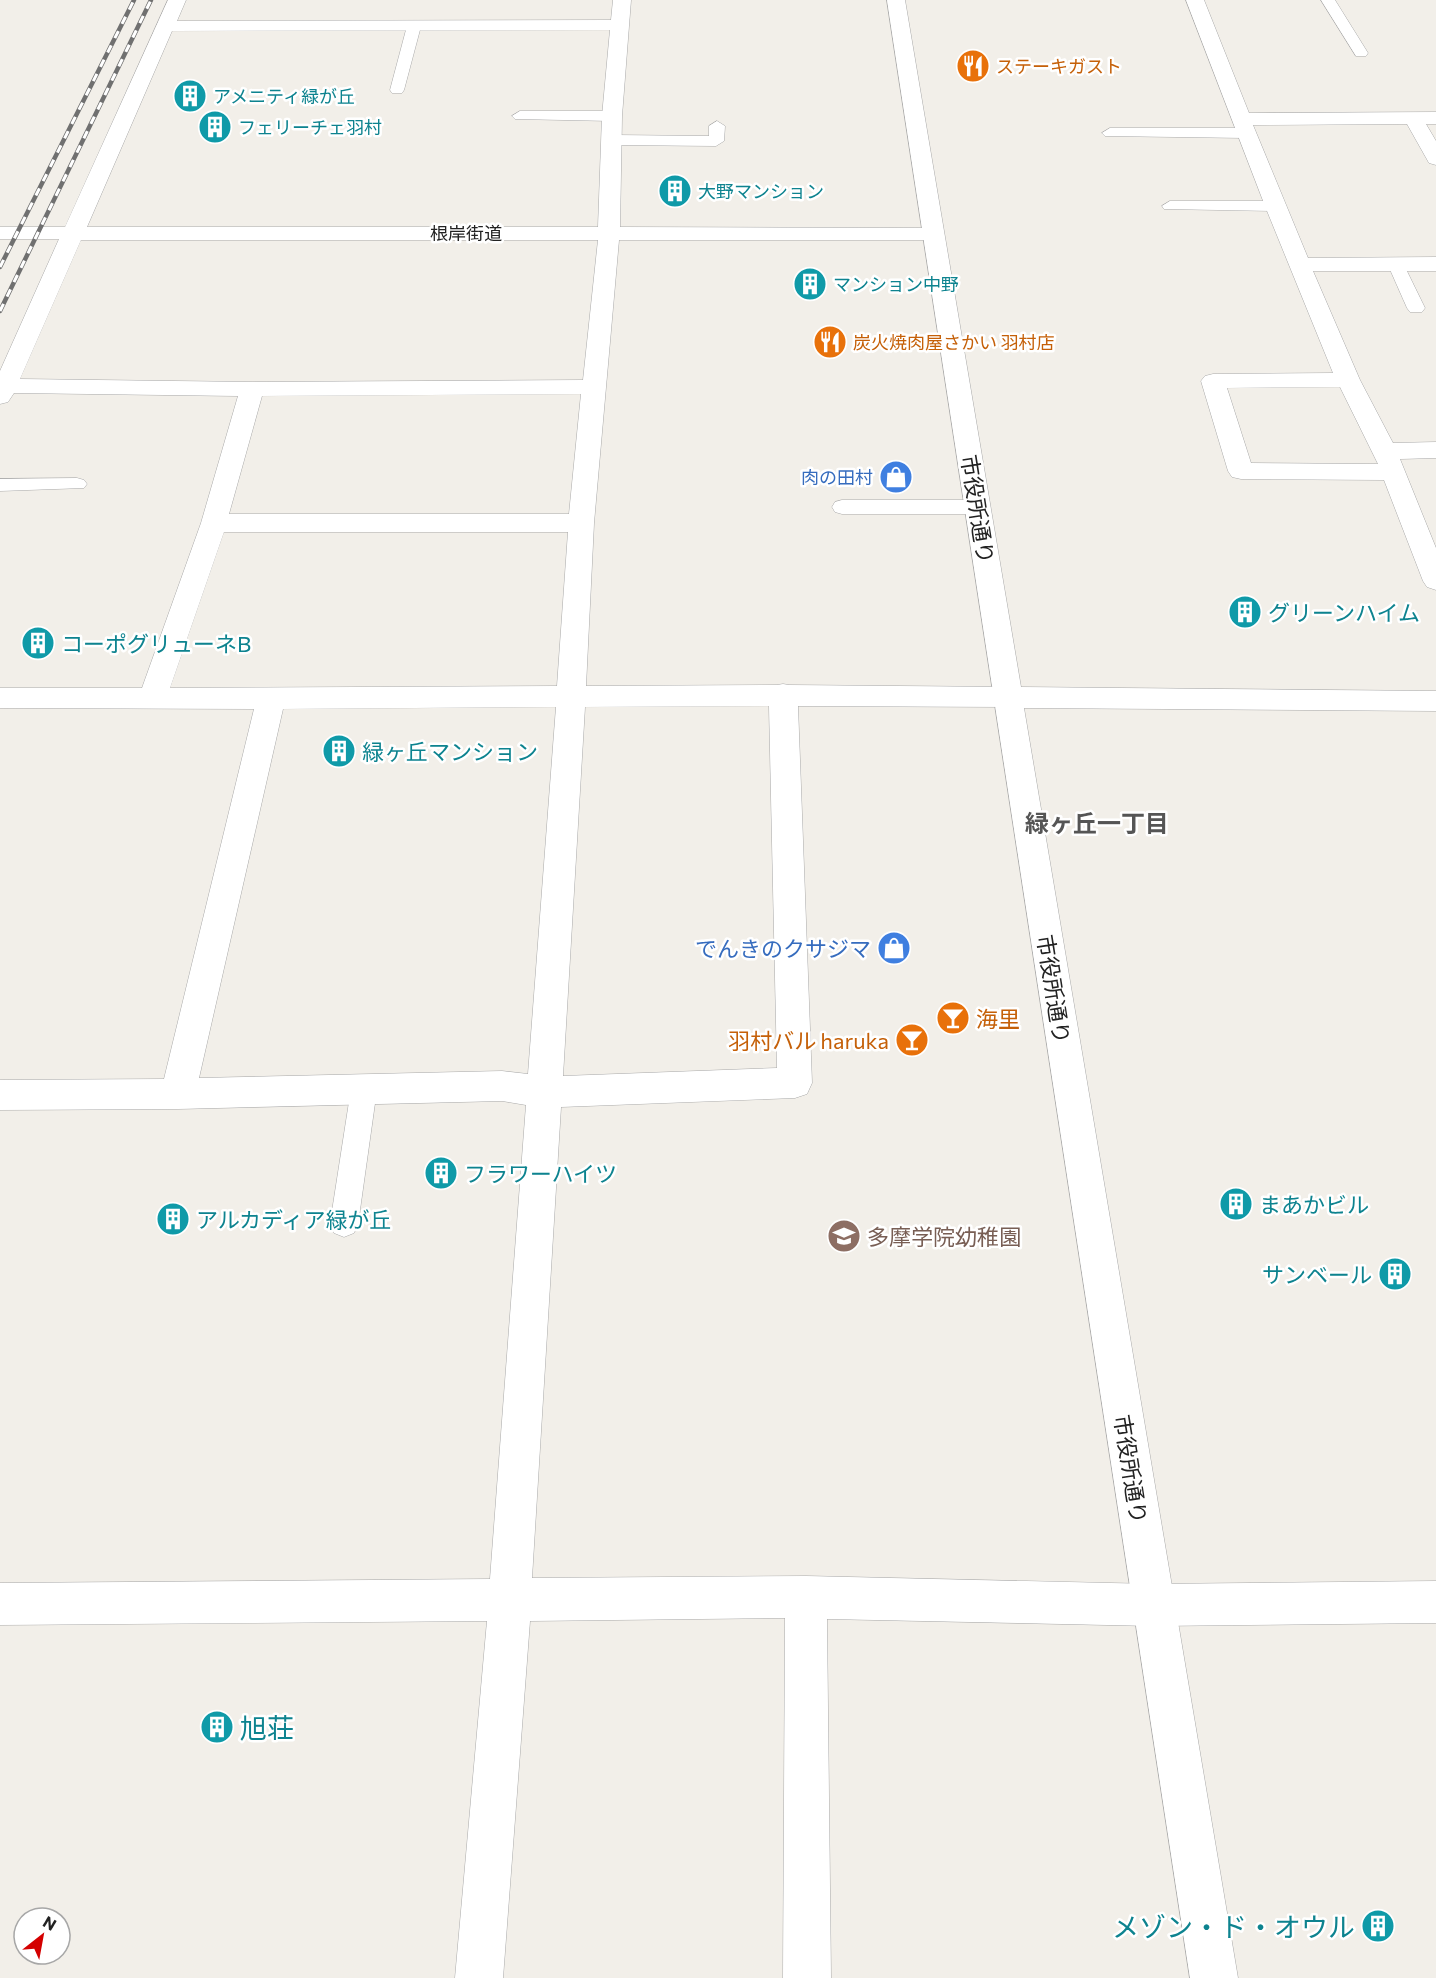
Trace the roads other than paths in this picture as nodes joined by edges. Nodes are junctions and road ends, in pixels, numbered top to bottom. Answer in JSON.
{"nodes":[{"id":1,"x":177,"y":0,"type":"edge"},
{"id":2,"x":896,"y":0,"type":"edge"},
{"id":3,"x":1195,"y":0,"type":"edge"},
{"id":4,"x":1328,"y":0,"type":"edge"},
{"id":5,"x":621,"y":13,"type":"edge"},
{"id":6,"x":165,"y":26,"type":"junction"},
{"id":7,"x":414,"y":26,"type":"junction"},
{"id":8,"x":1361,"y":53,"type":"dead end"},
{"id":9,"x":398,"y":90,"type":"dead end"},
{"id":10,"x":520,"y":116,"type":"dead end"},
{"id":11,"x":1413,"y":118,"type":"junction"},
{"id":12,"x":1436,"y":118,"type":"edge"},
{"id":13,"x":717,"y":126,"type":"dead end"},
{"id":14,"x":1244,"y":126,"type":"junction"},
{"id":15,"x":612,"y":128,"type":"junction"},
{"id":16,"x":1110,"y":133,"type":"dead end"},
{"id":17,"x":1436,"y":159,"type":"edge"},
{"id":18,"x":1275,"y":206,"type":"junction"},
{"id":19,"x":1170,"y":207,"type":"dead end"},
{"id":20,"x":0,"y":233,"type":"edge"},
{"id":21,"x":73,"y":233,"type":"junction"},
{"id":22,"x":609,"y":233,"type":"junction"},
{"id":23,"x":933,"y":234,"type":"junction"},
{"id":24,"x":1436,"y":264,"type":"edge"},
{"id":25,"x":1302,"y":265,"type":"junction"},
{"id":26,"x":1396,"y":265,"type":"junction"},
{"id":27,"x":1416,"y":308,"type":"dead end"},
{"id":28,"x":1348,"y":380,"type":"junction"},
{"id":29,"x":594,"y":387,"type":"junction"},
{"id":30,"x":252,"y":389,"type":"junction"},
{"id":31,"x":3,"y":392,"type":"edge"},
{"id":32,"x":1436,"y":450,"type":"edge"},
{"id":33,"x":1389,"y":461,"type":"junction"},
{"id":34,"x":77,"y":484,"type":"dead end"},
{"id":35,"x":0,"y":485,"type":"edge"},
{"id":36,"x":842,"y":507,"type":"dead end"},
{"id":37,"x":977,"y":507,"type":"junction"},
{"id":38,"x":214,"y":523,"type":"junction"},
{"id":39,"x":581,"y":523,"type":"junction"},
{"id":40,"x":1436,"y":581,"type":"edge"},
{"id":41,"x":783,"y":694,"type":"junction"},
{"id":42,"x":571,"y":697,"type":"junction"},
{"id":43,"x":1009,"y":697,"type":"junction"},
{"id":44,"x":0,"y":698,"type":"edge"},
{"id":45,"x":152,"y":699,"type":"junction"},
{"id":46,"x":271,"y":699,"type":"junction"},
{"id":47,"x":1436,"y":701,"type":"edge"},
{"id":48,"x":364,"y":1089,"type":"junction"},
{"id":49,"x":545,"y":1092,"type":"junction"},
{"id":50,"x":178,"y":1094,"type":"junction"},
{"id":51,"x":0,"y":1095,"type":"edge"},
{"id":52,"x":344,"y":1224,"type":"dead end"},
{"id":53,"x":806,"y":1597,"type":"junction"},
{"id":54,"x":510,"y":1600,"type":"junction"},
{"id":55,"x":1436,"y":1602,"type":"edge"},
{"id":56,"x":0,"y":1604,"type":"edge"},
{"id":57,"x":1152,"y":1605,"type":"junction"},
{"id":58,"x":479,"y":1978,"type":"edge"},
{"id":59,"x":807,"y":1978,"type":"edge"},
{"id":60,"x":1214,"y":1978,"type":"edge"}],
"edges":[{"from":1,"to":6,"type":"street"},
{"from":2,"to":23,"type":"street","name":"市役所通り"},
{"from":3,"to":14,"type":"street"},
{"from":4,"to":8,"type":"lane"},
{"from":5,"to":7,"type":"street"},
{"from":5,"to":15,"type":"street"},
{"from":6,"to":7,"type":"street"},
{"from":6,"to":21,"type":"street"},
{"from":7,"to":9,"type":"lane"},
{"from":10,"to":15,"type":"lane"},
{"from":11,"to":12,"type":"street"},
{"from":11,"to":14,"type":"street"},
{"from":11,"to":17,"type":"street"},
{"from":13,"to":15,"type":"lane"},
{"from":14,"to":16,"type":"lane"},
{"from":14,"to":18,"type":"street"},
{"from":15,"to":22,"type":"street"},
{"from":18,"to":19,"type":"lane"},
{"from":18,"to":25,"type":"street"},
{"from":20,"to":21,"type":"street","name":"根岸街道"},
{"from":21,"to":22,"type":"street","name":"根岸街道"},
{"from":21,"to":31,"type":"street"},
{"from":22,"to":23,"type":"street","name":"根岸街道"},
{"from":22,"to":29,"type":"street"},
{"from":23,"to":37,"type":"street","name":"市役所通り"},
{"from":24,"to":26,"type":"street"},
{"from":25,"to":26,"type":"street"},
{"from":25,"to":28,"type":"street"},
{"from":26,"to":27,"type":"lane"},
{"from":28,"to":33,"type":"street"},
{"from":28,"to":33,"type":"street"},
{"from":29,"to":30,"type":"street"},
{"from":29,"to":39,"type":"street"},
{"from":30,"to":31,"type":"street"},
{"from":30,"to":38,"type":"street"},
{"from":32,"to":33,"type":"street"},
{"from":33,"to":40,"type":"street"},
{"from":34,"to":35,"type":"lane"},
{"from":36,"to":37,"type":"lane"},
{"from":37,"to":43,"type":"street","name":"市役所通り"},
{"from":38,"to":39,"type":"street"},
{"from":38,"to":45,"type":"street"},
{"from":39,"to":42,"type":"street"},
{"from":41,"to":42,"type":"street"},
{"from":41,"to":43,"type":"street"},
{"from":41,"to":49,"type":"street"},
{"from":42,"to":46,"type":"street"},
{"from":42,"to":49,"type":"street"},
{"from":43,"to":47,"type":"street"},
{"from":43,"to":57,"type":"street","name":"市役所通り"},
{"from":44,"to":45,"type":"street"},
{"from":45,"to":46,"type":"street"},
{"from":46,"to":50,"type":"street"},
{"from":48,"to":49,"type":"street"},
{"from":48,"to":50,"type":"street"},
{"from":48,"to":52,"type":"lane"},
{"from":49,"to":54,"type":"street"},
{"from":50,"to":51,"type":"street"},
{"from":53,"to":54,"type":"street"},
{"from":53,"to":57,"type":"street"},
{"from":53,"to":59,"type":"street"},
{"from":54,"to":56,"type":"street"},
{"from":54,"to":58,"type":"street"},
{"from":55,"to":57,"type":"street"},
{"from":57,"to":60,"type":"street","name":"市役所通り"}]}
